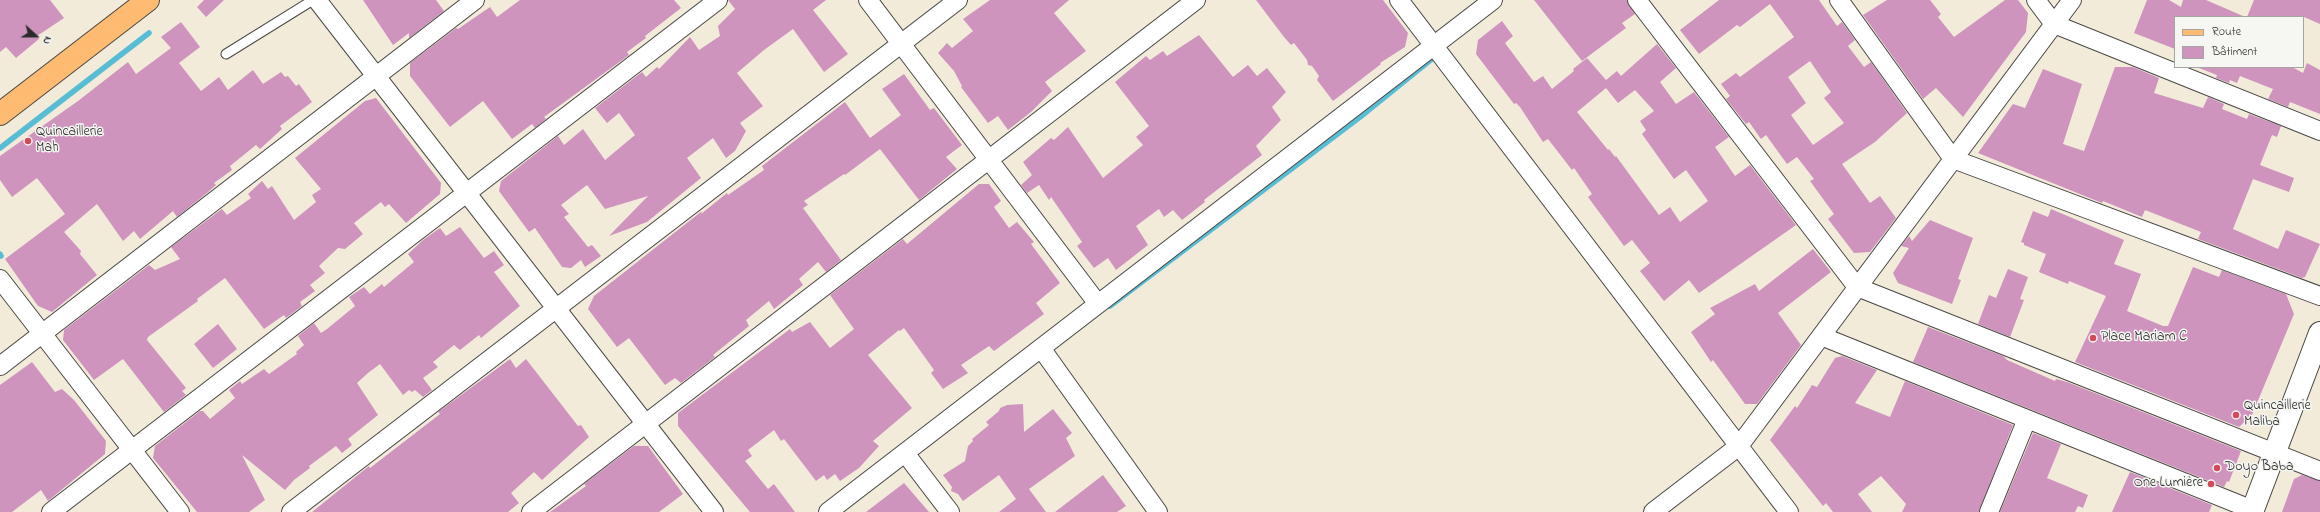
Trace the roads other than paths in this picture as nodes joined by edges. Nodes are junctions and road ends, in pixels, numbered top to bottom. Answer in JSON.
{"nodes":[{"id":1,"x":148,"y":0,"type":"edge"},
{"id":2,"x":313,"y":0,"type":"edge"},
{"id":3,"x":317,"y":0,"type":"edge"},
{"id":4,"x":475,"y":0,"type":"edge"},
{"id":5,"x":718,"y":0,"type":"edge"},
{"id":6,"x":868,"y":0,"type":"edge"},
{"id":7,"x":958,"y":0,"type":"edge"},
{"id":8,"x":1196,"y":0,"type":"edge"},
{"id":9,"x":1399,"y":0,"type":"edge"},
{"id":10,"x":1494,"y":0,"type":"edge"},
{"id":11,"x":1637,"y":0,"type":"edge"},
{"id":12,"x":1839,"y":0,"type":"edge"},
{"id":13,"x":2036,"y":0,"type":"edge"},
{"id":14,"x":2072,"y":0,"type":"edge"},
{"id":15,"x":2054,"y":24,"type":"junction"},
{"id":16,"x":901,"y":44,"type":"junction"},
{"id":17,"x":1434,"y":46,"type":"junction"},
{"id":18,"x":226,"y":54,"type":"dead end"},
{"id":19,"x":376,"y":76,"type":"junction"},
{"id":20,"x":0,"y":114,"type":"edge"},
{"id":21,"x":2320,"y":131,"type":"edge"},
{"id":22,"x":1953,"y":159,"type":"junction"},
{"id":23,"x":989,"y":160,"type":"junction"},
{"id":24,"x":466,"y":193,"type":"junction"},
{"id":25,"x":0,"y":279,"type":"edge"},
{"id":26,"x":1857,"y":287,"type":"junction"},
{"id":27,"x":2320,"y":296,"type":"edge"},
{"id":28,"x":1098,"y":304,"type":"junction"},
{"id":29,"x":556,"y":308,"type":"junction"},
{"id":30,"x":42,"y":333,"type":"junction"},
{"id":31,"x":2320,"y":333,"type":"edge"},
{"id":32,"x":1821,"y":336,"type":"junction"},
{"id":33,"x":1041,"y":348,"type":"junction"},
{"id":34,"x":0,"y":366,"type":"edge"},
{"id":35,"x":2027,"y":419,"type":"junction"},
{"id":36,"x":646,"y":424,"type":"junction"},
{"id":37,"x":1739,"y":446,"type":"junction"},
{"id":38,"x":132,"y":450,"type":"junction"},
{"id":39,"x":905,"y":453,"type":"junction"},
{"id":40,"x":2275,"y":453,"type":"junction"},
{"id":41,"x":2320,"y":471,"type":"edge"},
{"id":42,"x":2252,"y":511,"type":"edge"},
{"id":43,"x":51,"y":512,"type":"edge"},
{"id":44,"x":180,"y":512,"type":"edge"},
{"id":45,"x":291,"y":512,"type":"edge"},
{"id":46,"x":531,"y":512,"type":"edge"},
{"id":47,"x":714,"y":512,"type":"edge"},
{"id":48,"x":828,"y":512,"type":"edge"},
{"id":49,"x":950,"y":512,"type":"edge"},
{"id":50,"x":1158,"y":512,"type":"edge"},
{"id":51,"x":1653,"y":512,"type":"edge"},
{"id":52,"x":1789,"y":512,"type":"edge"},
{"id":53,"x":1989,"y":512,"type":"edge"}],
"edges":[{"from":1,"to":20,"type":"main road"},
{"from":2,"to":18,"type":"lane"},
{"from":3,"to":19,"type":"street"},
{"from":4,"to":19,"type":"street"},
{"from":5,"to":24,"type":"street"},
{"from":6,"to":16,"type":"street"},
{"from":7,"to":16,"type":"street"},
{"from":8,"to":23,"type":"street"},
{"from":9,"to":17,"type":"street"},
{"from":10,"to":17,"type":"street"},
{"from":11,"to":26,"type":"street"},
{"from":12,"to":22,"type":"street"},
{"from":13,"to":15,"type":"street"},
{"from":14,"to":15,"type":"street"},
{"from":15,"to":21,"type":"street"},
{"from":15,"to":22,"type":"street"},
{"from":16,"to":23,"type":"street"},
{"from":16,"to":29,"type":"street"},
{"from":17,"to":28,"type":"street"},
{"from":17,"to":37,"type":"street"},
{"from":19,"to":24,"type":"street"},
{"from":19,"to":30,"type":"street"},
{"from":22,"to":26,"type":"street"},
{"from":22,"to":27,"type":"street"},
{"from":23,"to":28,"type":"street"},
{"from":23,"to":36,"type":"street"},
{"from":24,"to":29,"type":"street"},
{"from":24,"to":38,"type":"street"},
{"from":25,"to":30,"type":"street"},
{"from":26,"to":32,"type":"street"},
{"from":26,"to":40,"type":"street"},
{"from":28,"to":33,"type":"street"},
{"from":29,"to":36,"type":"street"},
{"from":29,"to":45,"type":"street"},
{"from":30,"to":34,"type":"street"},
{"from":30,"to":38,"type":"street"},
{"from":31,"to":40,"type":"street"},
{"from":32,"to":35,"type":"street"},
{"from":32,"to":37,"type":"street"},
{"from":33,"to":39,"type":"street"},
{"from":33,"to":50,"type":"street"},
{"from":35,"to":42,"type":"street"},
{"from":35,"to":53,"type":"street"},
{"from":36,"to":46,"type":"street"},
{"from":36,"to":47,"type":"street"},
{"from":37,"to":51,"type":"street"},
{"from":37,"to":52,"type":"street"},
{"from":38,"to":43,"type":"street"},
{"from":38,"to":44,"type":"street"},
{"from":39,"to":48,"type":"street"},
{"from":39,"to":49,"type":"street"},
{"from":40,"to":41,"type":"street"},
{"from":40,"to":42,"type":"street"}]}
